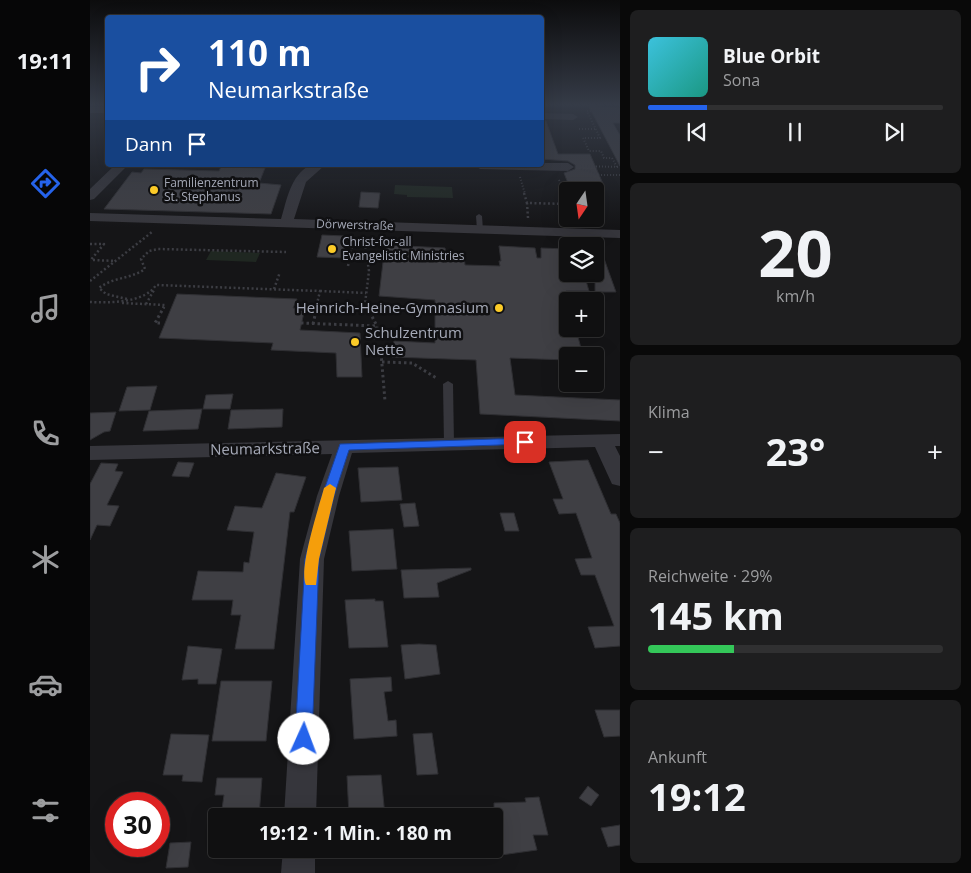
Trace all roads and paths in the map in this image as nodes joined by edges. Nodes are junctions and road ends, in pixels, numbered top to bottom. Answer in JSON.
{"nodes":[{"id":1,"x":586,"y":146,"type":"edge"},
{"id":2,"x":544,"y":166,"type":"edge"},
{"id":3,"x":120,"y":167,"type":"edge"},
{"id":4,"x":314,"y":167,"type":"edge"},
{"id":5,"x":573,"y":167,"type":"junction"},
{"id":6,"x":618,"y":167,"type":"edge"},
{"id":7,"x":518,"y":170,"type":"dead end"},
{"id":8,"x":97,"y":174,"type":"dead end"},
{"id":9,"x":112,"y":175,"type":"junction"},
{"id":10,"x":620,"y":175,"type":"edge"},
{"id":11,"x":558,"y":177,"type":"dead end"},
{"id":12,"x":560,"y":182,"type":"edge"},
{"id":13,"x":90,"y":196,"type":"edge"},
{"id":14,"x":527,"y":203,"type":"junction"},
{"id":15,"x":559,"y":204,"type":"edge"},
{"id":16,"x":90,"y":217,"type":"edge"},
{"id":17,"x":520,"y":217,"type":"dead end"},
{"id":18,"x":164,"y":219,"type":"junction"},
{"id":19,"x":286,"y":223,"type":"junction"},
{"id":20,"x":364,"y":232,"type":"dead end"},
{"id":21,"x":351,"y":234,"type":"dead end"},
{"id":22,"x":620,"y":234,"type":"edge"},
{"id":23,"x":90,"y":244,"type":"edge"},
{"id":24,"x":286,"y":252,"type":"dead end"},
{"id":25,"x":92,"y":260,"type":"edge"},
{"id":26,"x":116,"y":261,"type":"junction"},
{"id":27,"x":348,"y":266,"type":"dead end"},
{"id":28,"x":280,"y":272,"type":"dead end"},
{"id":29,"x":90,"y":281,"type":"edge"},
{"id":30,"x":156,"y":286,"type":"junction"},
{"id":31,"x":274,"y":289,"type":"junction"},
{"id":32,"x":320,"y":291,"type":"junction"},
{"id":33,"x":366,"y":293,"type":"junction"},
{"id":34,"x":128,"y":299,"type":"junction"},
{"id":35,"x":90,"y":302,"type":"edge"},
{"id":36,"x":121,"y":303,"type":"junction"},
{"id":37,"x":146,"y":304,"type":"junction"},
{"id":38,"x":160,"y":323,"type":"dead end"},
{"id":39,"x":301,"y":323,"type":"dead end"},
{"id":40,"x":313,"y":324,"type":"junction"},
{"id":41,"x":377,"y":326,"type":"junction"},
{"id":42,"x":375,"y":342,"type":"dead end"},
{"id":43,"x":381,"y":353,"type":"dead end"},
{"id":44,"x":382,"y":362,"type":"junction"},
{"id":45,"x":448,"y":384,"type":"joint"},
{"id":46,"x":385,"y":401,"type":"dead end"},
{"id":47,"x":611,"y":440,"type":"edge"},
{"id":48,"x":449,"y":444,"type":"junction"},
{"id":49,"x":344,"y":447,"type":"junction"},
{"id":50,"x":90,"y":453,"type":"edge"},
{"id":51,"x":620,"y":479,"type":"edge"},
{"id":52,"x":300,"y":808,"type":"edge"},
{"id":53,"x":299,"y":858,"type":"edge"},
{"id":54,"x":298,"y":873,"type":"edge"}],
"edges":[{"from":1,"to":6,"type":"path"},
{"from":2,"to":5,"type":"street"},
{"from":3,"to":9,"type":"street"},
{"from":4,"to":19,"type":"street"},
{"from":5,"to":6,"type":"path"},
{"from":5,"to":10,"type":"path"},
{"from":7,"to":14,"type":"path"},
{"from":8,"to":9,"type":"street"},
{"from":9,"to":13,"type":"street"},
{"from":11,"to":12,"type":"path"},
{"from":14,"to":15,"type":"path"},
{"from":14,"to":17,"type":"path"},
{"from":16,"to":18,"type":"street","name":"Dörwerstraße"},
{"from":18,"to":19,"type":"street","name":"Dörwerstraße"},
{"from":18,"to":26,"type":"path"},
{"from":19,"to":22,"type":"street","name":"Dörwerstraße"},
{"from":20,"to":33,"type":"path"},
{"from":21,"to":27,"type":"path"},
{"from":23,"to":25,"type":"path"},
{"from":24,"to":34,"type":"path"},
{"from":25,"to":26,"type":"path"},
{"from":26,"to":29,"type":"path"},
{"from":28,"to":31,"type":"path"},
{"from":30,"to":31,"type":"path"},
{"from":30,"to":34,"type":"path"},
{"from":30,"to":37,"type":"path"},
{"from":31,"to":32,"type":"path"},
{"from":32,"to":33,"type":"path"},
{"from":32,"to":40,"type":"path"},
{"from":33,"to":41,"type":"path"},
{"from":34,"to":36,"type":"path"},
{"from":35,"to":36,"type":"path"},
{"from":36,"to":37,"type":"path"},
{"from":37,"to":38,"type":"path"},
{"from":39,"to":40,"type":"path"},
{"from":40,"to":41,"type":"path"},
{"from":41,"to":42,"type":"path"},
{"from":43,"to":44,"type":"path"},
{"from":44,"to":45,"type":"path"},
{"from":44,"to":46,"type":"path"},
{"from":45,"to":48,"type":"lane"},
{"from":47,"to":48,"type":"street","name":"Neumarkstraße"},
{"from":47,"to":51,"type":"street"},
{"from":48,"to":49,"type":"street","name":"Neumarkstraße"},
{"from":49,"to":50,"type":"street","name":"Neumarkstraße"},
{"from":49,"to":52,"type":"street"},
{"from":53,"to":54,"type":"street"}]}
